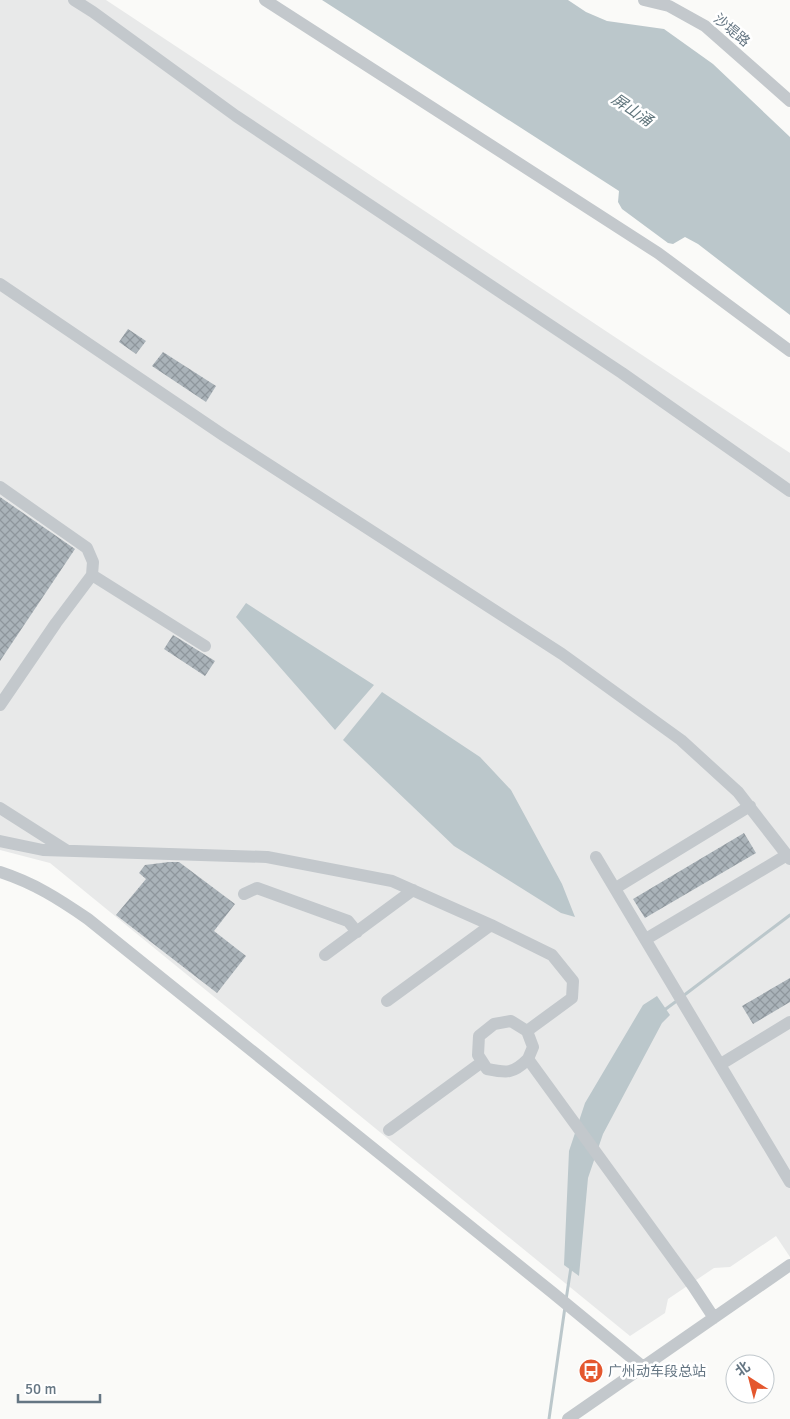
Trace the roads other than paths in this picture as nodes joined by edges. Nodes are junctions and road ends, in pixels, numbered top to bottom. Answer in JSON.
{"nodes":[{"id":1,"x":74,"y":0,"type":"edge"},
{"id":2,"x":265,"y":0,"type":"edge"},
{"id":3,"x":644,"y":0,"type":"edge"},
{"id":4,"x":790,"y":101,"type":"edge"},
{"id":5,"x":0,"y":284,"type":"edge"},
{"id":6,"x":790,"y":351,"type":"edge"},
{"id":7,"x":0,"y":487,"type":"edge"},
{"id":8,"x":790,"y":491,"type":"edge"},
{"id":9,"x":92,"y":576,"type":"junction"},
{"id":10,"x":205,"y":646,"type":"dead end"},
{"id":11,"x":0,"y":706,"type":"edge"},
{"id":12,"x":750,"y":806,"type":"junction"},
{"id":13,"x":0,"y":808,"type":"edge"},
{"id":14,"x":0,"y":841,"type":"edge"},
{"id":15,"x":66,"y":850,"type":"junction"},
{"id":16,"x":596,"y":857,"type":"dead end"},
{"id":17,"x":789,"y":857,"type":"edge"},
{"id":18,"x":0,"y":872,"type":"edge"},
{"id":19,"x":619,"y":886,"type":"dead end"},
{"id":20,"x":414,"y":890,"type":"junction"},
{"id":21,"x":244,"y":894,"type":"dead end"},
{"id":22,"x":491,"y":925,"type":"junction"},
{"id":23,"x":357,"y":932,"type":"junction"},
{"id":24,"x":646,"y":939,"type":"junction"},
{"id":25,"x":325,"y":955,"type":"dead end"},
{"id":26,"x":387,"y":1001,"type":"dead end"},
{"id":27,"x":790,"y":1022,"type":"edge"},
{"id":28,"x":527,"y":1031,"type":"junction"},
{"id":29,"x":528,"y":1059,"type":"junction"},
{"id":30,"x":482,"y":1062,"type":"junction"},
{"id":31,"x":720,"y":1064,"type":"junction"},
{"id":32,"x":389,"y":1130,"type":"dead end"},
{"id":33,"x":790,"y":1182,"type":"edge"},
{"id":34,"x":790,"y":1265,"type":"edge"},
{"id":35,"x":714,"y":1318,"type":"junction"},
{"id":36,"x":642,"y":1367,"type":"junction"},
{"id":37,"x":568,"y":1419,"type":"edge"}],
"edges":[{"from":1,"to":8,"type":"street"},
{"from":2,"to":6,"type":"street"},
{"from":3,"to":4,"type":"street","name":"沙堤路"},
{"from":5,"to":12,"type":"street"},
{"from":7,"to":9,"type":"street"},
{"from":9,"to":10,"type":"street"},
{"from":9,"to":11,"type":"street"},
{"from":12,"to":17,"type":"street"},
{"from":12,"to":19,"type":"street"},
{"from":13,"to":15,"type":"street"},
{"from":14,"to":15,"type":"street"},
{"from":15,"to":20,"type":"street"},
{"from":16,"to":24,"type":"street"},
{"from":17,"to":24,"type":"street"},
{"from":18,"to":36,"type":"street"},
{"from":20,"to":22,"type":"street"},
{"from":20,"to":23,"type":"street"},
{"from":21,"to":23,"type":"street"},
{"from":22,"to":26,"type":"street"},
{"from":22,"to":28,"type":"street"},
{"from":23,"to":25,"type":"street"},
{"from":24,"to":31,"type":"street"},
{"from":27,"to":31,"type":"street"},
{"from":28,"to":29,"type":"street"},
{"from":28,"to":30,"type":"street"},
{"from":29,"to":30,"type":"street"},
{"from":29,"to":35,"type":"street"},
{"from":30,"to":32,"type":"street"},
{"from":31,"to":33,"type":"street"},
{"from":34,"to":35,"type":"street"},
{"from":35,"to":36,"type":"street"},
{"from":36,"to":37,"type":"street"}]}
